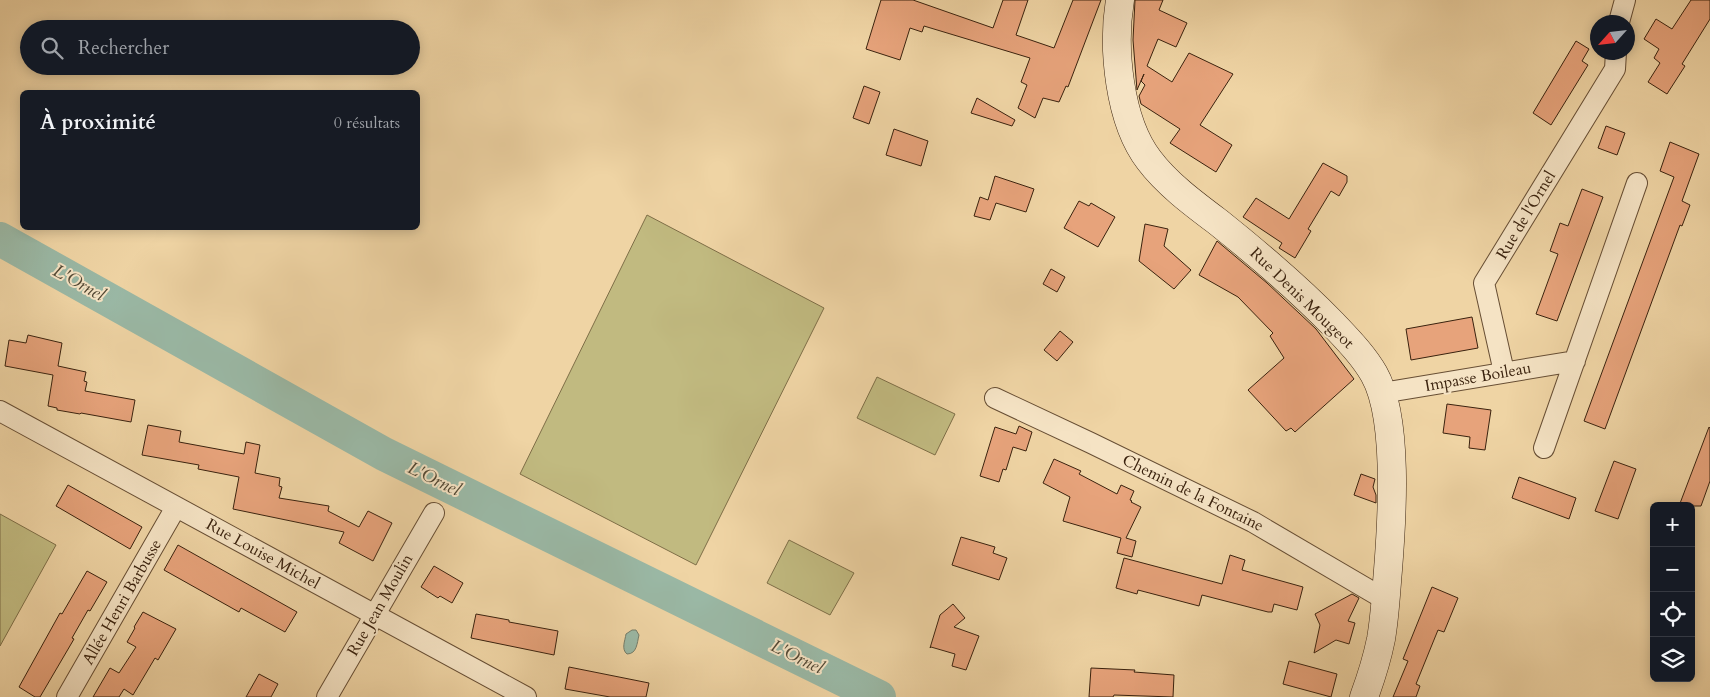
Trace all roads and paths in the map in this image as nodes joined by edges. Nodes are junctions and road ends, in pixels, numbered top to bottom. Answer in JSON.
{"nodes":[{"id":1,"x":1120,"y":0,"type":"edge"},
{"id":2,"x":1625,"y":0,"type":"edge"},
{"id":3,"x":1621,"y":15,"type":"edge"},
{"id":4,"x":1615,"y":61,"type":"edge"},
{"id":5,"x":1637,"y":183,"type":"dead end"},
{"id":6,"x":1575,"y":361,"type":"junction"},
{"id":7,"x":1504,"y":372,"type":"junction"},
{"id":8,"x":1382,"y":394,"type":"junction"},
{"id":9,"x":995,"y":398,"type":"dead end"},
{"id":10,"x":0,"y":410,"type":"edge"},
{"id":11,"x":1544,"y":448,"type":"dead end"},
{"id":12,"x":176,"y":507,"type":"junction"},
{"id":13,"x":434,"y":513,"type":"dead end"},
{"id":14,"x":1386,"y":600,"type":"junction"},
{"id":15,"x":375,"y":614,"type":"junction"},
{"id":16,"x":67,"y":697,"type":"edge"},
{"id":17,"x":327,"y":697,"type":"edge"},
{"id":18,"x":526,"y":697,"type":"edge"},
{"id":19,"x":1364,"y":697,"type":"edge"}],
"edges":[{"from":1,"to":8,"type":"street","name":"Rue Denis Mougeot"},
{"from":2,"to":3,"type":"street"},
{"from":4,"to":7,"type":"street","name":"Rue de l'Ornel"},
{"from":5,"to":6,"type":"street"},
{"from":6,"to":7,"type":"street","name":"Impasse Boileau"},
{"from":6,"to":11,"type":"street"},
{"from":7,"to":8,"type":"street","name":"Impasse Boileau"},
{"from":8,"to":14,"type":"street","name":"Rue Denis Mougeot"},
{"from":9,"to":14,"type":"street","name":"Chemin de la Fontaine"},
{"from":10,"to":12,"type":"street","name":"Rue Louise Michel"},
{"from":12,"to":15,"type":"street","name":"Rue Louise Michel"},
{"from":12,"to":16,"type":"street","name":"Allée Henri Barbusse"},
{"from":13,"to":15,"type":"street","name":"Rue Jean Moulin"},
{"from":14,"to":19,"type":"street","name":"Rue Denis Mougeot"},
{"from":15,"to":17,"type":"street","name":"Rue Jean Moulin"},
{"from":15,"to":18,"type":"street","name":"Rue Louise Michel"}]}
